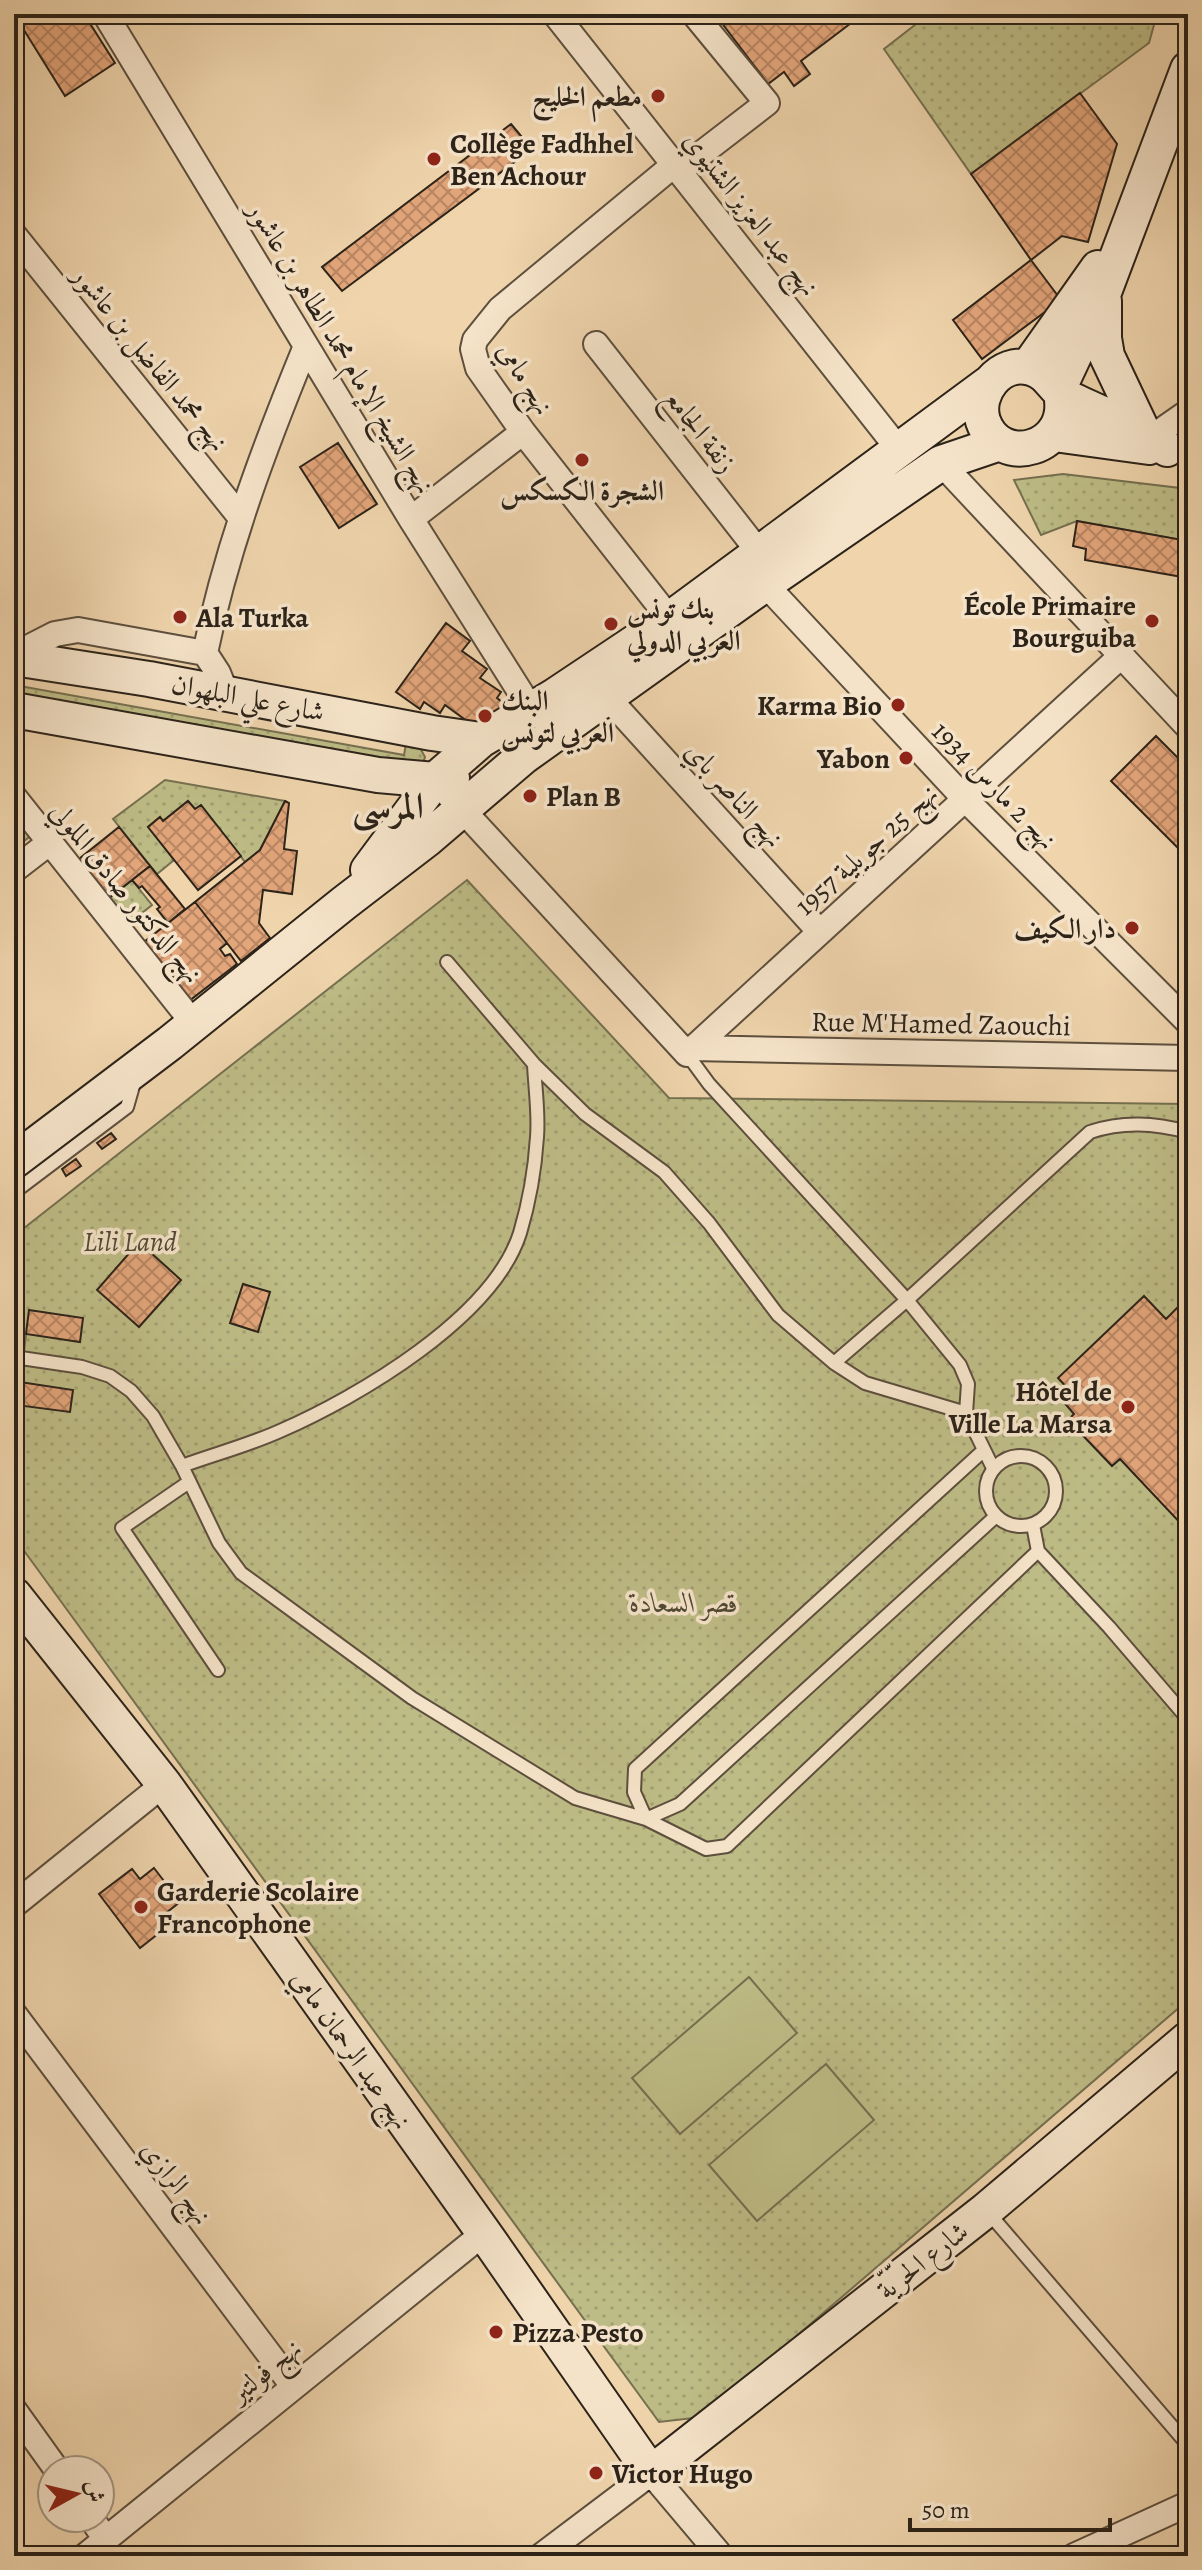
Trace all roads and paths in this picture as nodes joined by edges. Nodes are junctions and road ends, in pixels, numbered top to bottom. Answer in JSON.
{"nodes":[{"id":1,"x":105,"y":14,"type":"edge"},
{"id":2,"x":555,"y":14,"type":"edge"},
{"id":3,"x":694,"y":14,"type":"edge"},
{"id":4,"x":1188,"y":69,"type":"edge"},
{"id":5,"x":678,"y":167,"type":"junction"},
{"id":6,"x":1131,"y":222,"type":"junction"},
{"id":7,"x":14,"y":235,"type":"edge"},
{"id":8,"x":1104,"y":292,"type":"junction"},
{"id":9,"x":596,"y":344,"type":"dead end"},
{"id":10,"x":306,"y":346,"type":"junction"},
{"id":11,"x":1028,"y":367,"type":"junction"},
{"id":12,"x":988,"y":384,"type":"junction"},
{"id":13,"x":1060,"y":391,"type":"junction"},
{"id":14,"x":1188,"y":412,"type":"edge"},
{"id":15,"x":523,"y":432,"type":"junction"},
{"id":16,"x":1054,"y":434,"type":"junction"},
{"id":17,"x":1000,"y":443,"type":"junction"},
{"id":18,"x":1160,"y":444,"type":"edge"},
{"id":19,"x":900,"y":451,"type":"junction"},
{"id":20,"x":941,"y":463,"type":"junction"},
{"id":21,"x":241,"y":518,"type":"junction"},
{"id":22,"x":411,"y":519,"type":"junction"},
{"id":23,"x":762,"y":568,"type":"junction"},
{"id":24,"x":670,"y":619,"type":"junction"},
{"id":25,"x":205,"y":653,"type":"junction"},
{"id":26,"x":14,"y":656,"type":"edge"},
{"id":27,"x":1121,"y":656,"type":"junction"},
{"id":28,"x":226,"y":693,"type":"junction"},
{"id":29,"x":607,"y":697,"type":"junction"},
{"id":30,"x":531,"y":709,"type":"junction"},
{"id":31,"x":14,"y":710,"type":"edge"},
{"id":32,"x":1188,"y":727,"type":"edge"},
{"id":33,"x":432,"y":733,"type":"junction"},
{"id":34,"x":481,"y":740,"type":"junction"},
{"id":35,"x":523,"y":757,"type":"junction"},
{"id":36,"x":435,"y":780,"type":"junction"},
{"id":37,"x":14,"y":797,"type":"edge"},
{"id":38,"x":965,"y":799,"type":"junction"},
{"id":39,"x":460,"y":809,"type":"junction"},
{"id":40,"x":426,"y":840,"type":"junction"},
{"id":41,"x":49,"y":843,"type":"junction"},
{"id":42,"x":14,"y":870,"type":"edge"},
{"id":43,"x":344,"y":903,"type":"junction"},
{"id":44,"x":820,"y":932,"type":"junction"},
{"id":45,"x":447,"y":962,"type":"dead end"},
{"id":46,"x":1188,"y":1022,"type":"edge"},
{"id":47,"x":194,"y":1024,"type":"junction"},
{"id":48,"x":1188,"y":1032,"type":"edge"},
{"id":49,"x":690,"y":1051,"type":"junction"},
{"id":50,"x":1188,"y":1058,"type":"edge"},
{"id":51,"x":1160,"y":1059,"type":"junction"},
{"id":52,"x":534,"y":1064,"type":"junction"},
{"id":53,"x":138,"y":1067,"type":"junction"},
{"id":54,"x":1188,"y":1132,"type":"edge"},
{"id":55,"x":14,"y":1161,"type":"edge"},
{"id":56,"x":14,"y":1188,"type":"edge"},
{"id":57,"x":907,"y":1300,"type":"junction"},
{"id":58,"x":14,"y":1357,"type":"edge"},
{"id":59,"x":834,"y":1363,"type":"junction"},
{"id":60,"x":966,"y":1413,"type":"junction"},
{"id":61,"x":984,"y":1450,"type":"junction"},
{"id":62,"x":182,"y":1466,"type":"junction"},
{"id":63,"x":993,"y":1468,"type":"junction"},
{"id":64,"x":189,"y":1482,"type":"junction"},
{"id":65,"x":995,"y":1517,"type":"junction"},
{"id":66,"x":1033,"y":1525,"type":"junction"},
{"id":67,"x":1038,"y":1551,"type":"junction"},
{"id":68,"x":14,"y":1595,"type":"edge"},
{"id":69,"x":218,"y":1670,"type":"dead end"},
{"id":70,"x":1188,"y":1719,"type":"edge"},
{"id":71,"x":164,"y":1784,"type":"junction"},
{"id":72,"x":646,"y":1819,"type":"junction"},
{"id":73,"x":14,"y":1905,"type":"edge"},
{"id":74,"x":14,"y":2014,"type":"edge"},
{"id":75,"x":1188,"y":2039,"type":"edge"},
{"id":76,"x":986,"y":2210,"type":"junction"},
{"id":77,"x":484,"y":2233,"type":"junction"},
{"id":78,"x":293,"y":2386,"type":"junction"},
{"id":79,"x":14,"y":2410,"type":"edge"},
{"id":80,"x":1188,"y":2445,"type":"edge"},
{"id":81,"x":46,"y":2454,"type":"edge"},
{"id":82,"x":651,"y":2473,"type":"junction"},
{"id":83,"x":1188,"y":2504,"type":"edge"},
{"id":84,"x":95,"y":2543,"type":"edge"},
{"id":85,"x":1079,"y":2555,"type":"edge"},
{"id":86,"x":541,"y":2556,"type":"edge"},
{"id":87,"x":721,"y":2556,"type":"edge"}],
"edges":[{"from":1,"to":10,"type":"street","name":"نهج الشيخ الإمام محمد الطاهر بن عاشور"},
{"from":2,"to":5,"type":"street","name":"نهج عبد العزيز الشتيوي"},
{"from":3,"to":5,"type":"street","name":"نهج مامي"},
{"from":4,"to":6,"type":"main road"},
{"from":5,"to":15,"type":"street","name":"نهج مامي"},
{"from":5,"to":19,"type":"street","name":"نهج عبد العزيز الشتيوي"},
{"from":6,"to":8,"type":"main road"},
{"from":6,"to":11,"type":"main road"},
{"from":7,"to":21,"type":"street","name":"نهج محمد الفاضل بن عاشور"},
{"from":8,"to":13,"type":"main road"},
{"from":8,"to":18,"type":"main road"},
{"from":9,"to":23,"type":"street","name":"زنقة الجامع"},
{"from":10,"to":21,"type":"street"},
{"from":10,"to":22,"type":"street","name":"نهج الشيخ الإمام محمد الطاهر بن عاشور"},
{"from":11,"to":12,"type":"main road"},
{"from":11,"to":13,"type":"main road"},
{"from":12,"to":17,"type":"main road"},
{"from":12,"to":19,"type":"main road"},
{"from":13,"to":16,"type":"main road"},
{"from":13,"to":18,"type":"main road"},
{"from":14,"to":18,"type":"street"},
{"from":15,"to":22,"type":"street"},
{"from":15,"to":24,"type":"street","name":"نهج مامي"},
{"from":16,"to":17,"type":"main road"},
{"from":16,"to":18,"type":"main road"},
{"from":17,"to":20,"type":"main road"},
{"from":19,"to":23,"type":"main road"},
{"from":20,"to":23,"type":"main road"},
{"from":20,"to":27,"type":"street"},
{"from":21,"to":25,"type":"street"},
{"from":22,"to":30,"type":"street","name":"نهج الشيخ الإمام محمد الطاهر بن عاشور"},
{"from":23,"to":24,"type":"main road"},
{"from":23,"to":29,"type":"main road"},
{"from":23,"to":38,"type":"street","name":"نهج 2 مارس 1934"},
{"from":24,"to":30,"type":"main road"},
{"from":25,"to":26,"type":"street"},
{"from":25,"to":28,"type":"street"},
{"from":26,"to":28,"type":"main road","name":"شارع علي البلهوان"},
{"from":27,"to":32,"type":"street"},
{"from":27,"to":38,"type":"street","name":"نهج 25 جويلية 1957"},
{"from":28,"to":33,"type":"main road","name":"شارع علي البلهوان"},
{"from":29,"to":35,"type":"main road"},
{"from":29,"to":44,"type":"street","name":"نهج الناصر باي"},
{"from":30,"to":34,"type":"main road"},
{"from":31,"to":36,"type":"main road","name":"شارع علي البلهوان"},
{"from":33,"to":34,"type":"main road","name":"شارع علي البلهوان"},
{"from":33,"to":36,"type":"main road"},
{"from":34,"to":36,"type":"main road"},
{"from":35,"to":36,"type":"main road","name":"شارع علي البلهوان"},
{"from":35,"to":39,"type":"main road"},
{"from":36,"to":39,"type":"street"},
{"from":36,"to":40,"type":"main road"},
{"from":36,"to":43,"type":"main road"},
{"from":37,"to":41,"type":"street","name":"نهج الدكتور صادق الملولي"},
{"from":38,"to":44,"type":"street","name":"نهج 25 جويلية 1957"},
{"from":38,"to":46,"type":"street","name":"نهج 2 مارس 1934"},
{"from":39,"to":40,"type":"main road"},
{"from":39,"to":49,"type":"street"},
{"from":40,"to":43,"type":"main road"},
{"from":41,"to":42,"type":"street"},
{"from":41,"to":47,"type":"street","name":"نهج الدكتور صادق الملولي"},
{"from":43,"to":47,"type":"main road"},
{"from":44,"to":49,"type":"street","name":"نهج 25 جويلية 1957"},
{"from":45,"to":52,"type":"lane"},
{"from":47,"to":53,"type":"main road"},
{"from":48,"to":51,"type":"street"},
{"from":49,"to":51,"type":"street","name":"Rue M'Hamed Zaouchi"},
{"from":49,"to":57,"type":"lane"},
{"from":50,"to":51,"type":"street","name":"Rue M'Hamed Zaouchi"},
{"from":52,"to":59,"type":"lane"},
{"from":52,"to":62,"type":"lane"},
{"from":53,"to":55,"type":"main road"},
{"from":53,"to":56,"type":"lane"},
{"from":54,"to":57,"type":"lane"},
{"from":57,"to":59,"type":"lane"},
{"from":57,"to":60,"type":"lane"},
{"from":58,"to":62,"type":"lane"},
{"from":59,"to":60,"type":"lane"},
{"from":60,"to":61,"type":"lane"},
{"from":61,"to":63,"type":"lane"},
{"from":61,"to":72,"type":"lane"},
{"from":62,"to":64,"type":"lane"},
{"from":63,"to":65,"type":"lane"},
{"from":63,"to":66,"type":"lane"},
{"from":64,"to":69,"type":"lane"},
{"from":64,"to":72,"type":"lane"},
{"from":65,"to":66,"type":"lane"},
{"from":65,"to":72,"type":"lane"},
{"from":66,"to":67,"type":"lane"},
{"from":67,"to":70,"type":"lane"},
{"from":67,"to":72,"type":"lane"},
{"from":68,"to":71,"type":"main road","name":"نهج عبد الرحمان مامي"},
{"from":71,"to":73,"type":"street"},
{"from":71,"to":77,"type":"main road","name":"نهج عبد الرحمان مامي"},
{"from":74,"to":78,"type":"street","name":"نهج الرازي"},
{"from":75,"to":76,"type":"main road","name":"شارع الحرّيّة"},
{"from":76,"to":80,"type":"lane"},
{"from":76,"to":82,"type":"main road","name":"شارع الحرّيّة"},
{"from":77,"to":78,"type":"street","name":"نهج فولتير"},
{"from":77,"to":82,"type":"main road","name":"نهج عبد الرحمان مامي"},
{"from":78,"to":84,"type":"street","name":"نهج فولتير"},
{"from":79,"to":81,"type":"street"},
{"from":82,"to":86,"type":"street"},
{"from":82,"to":87,"type":"street"},
{"from":83,"to":85,"type":"street"}]}
